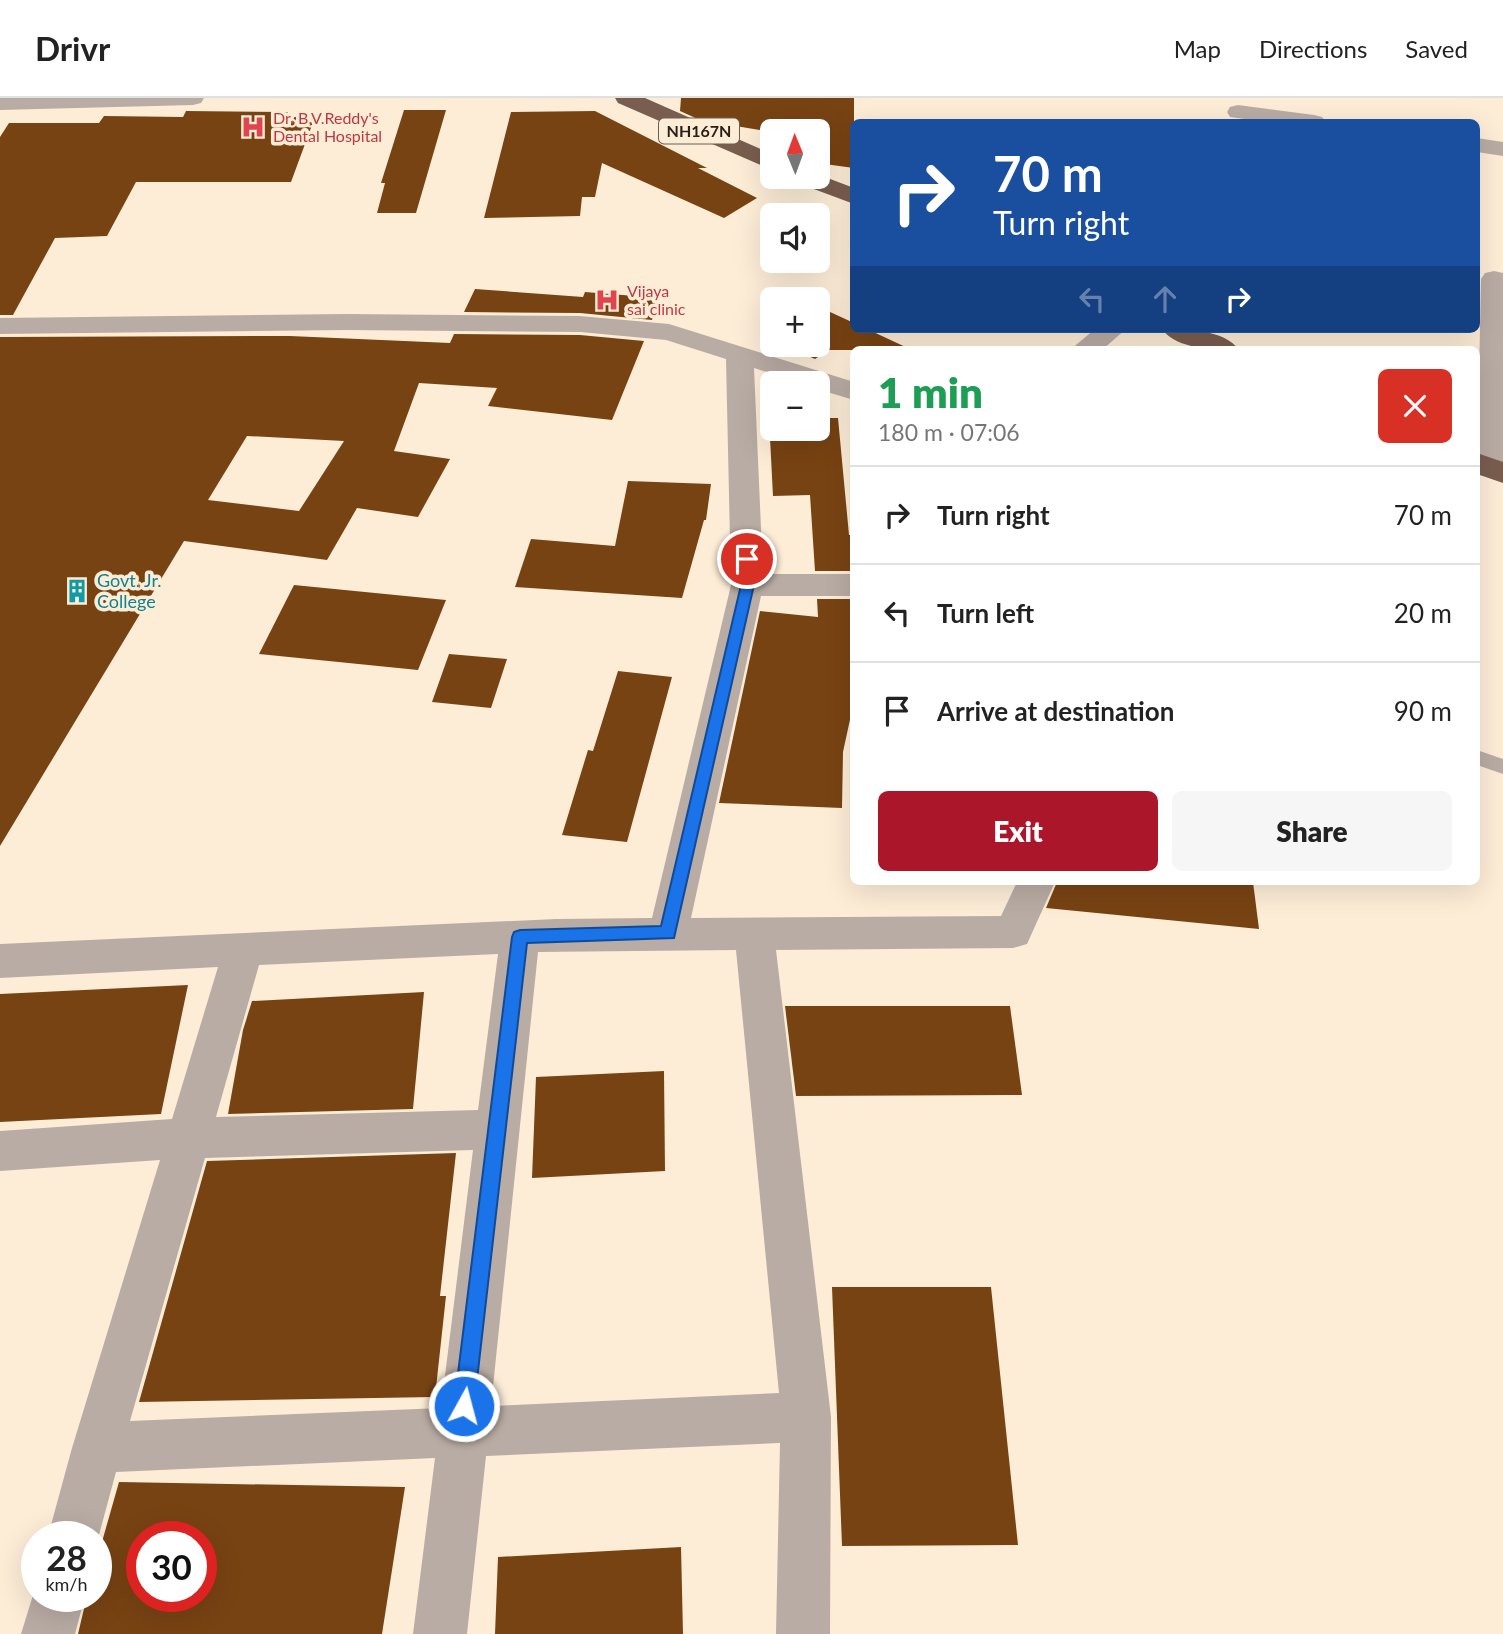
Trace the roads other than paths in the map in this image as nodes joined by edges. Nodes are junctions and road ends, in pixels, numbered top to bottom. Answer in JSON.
{"nodes":[{"id":1,"x":193,"y":98,"type":"edge"},
{"id":2,"x":626,"y":98,"type":"edge"},
{"id":3,"x":0,"y":103,"type":"edge"},
{"id":4,"x":1238,"y":111,"type":"edge"},
{"id":5,"x":1293,"y":119,"type":"edge"},
{"id":6,"x":1480,"y":145,"type":"edge"},
{"id":7,"x":1503,"y":149,"type":"edge"},
{"id":8,"x":760,"y":158,"type":"edge"},
{"id":9,"x":830,"y":187,"type":"edge"},
{"id":10,"x":850,"y":195,"type":"edge"},
{"id":11,"x":1503,"y":282,"type":"edge"},
{"id":12,"x":0,"y":326,"type":"edge"},
{"id":13,"x":1107,"y":333,"type":"edge"},
{"id":14,"x":1185,"y":335,"type":"edge"},
{"id":15,"x":1089,"y":346,"type":"edge"},
{"id":16,"x":1214,"y":346,"type":"edge"},
{"id":17,"x":740,"y":356,"type":"junction"},
{"id":18,"x":850,"y":390,"type":"edge"},
{"id":19,"x":1490,"y":468,"type":"edge"},
{"id":20,"x":747,"y":585,"type":"junction"},
{"id":21,"x":850,"y":585,"type":"edge"},
{"id":22,"x":1480,"y":758,"type":"edge"},
{"id":23,"x":1503,"y":767,"type":"edge"},
{"id":24,"x":1035,"y":885,"type":"edge"},
{"id":25,"x":754,"y":932,"type":"junction"},
{"id":26,"x":668,"y":933,"type":"junction"},
{"id":27,"x":520,"y":937,"type":"junction"},
{"id":28,"x":244,"y":949,"type":"junction"},
{"id":29,"x":0,"y":961,"type":"edge"},
{"id":30,"x":499,"y":1129,"type":"junction"},
{"id":31,"x":190,"y":1138,"type":"junction"},
{"id":32,"x":0,"y":1152,"type":"edge"},
{"id":33,"x":806,"y":1417,"type":"junction"},
{"id":34,"x":461,"y":1434,"type":"junction"},
{"id":35,"x":97,"y":1448,"type":"junction"},
{"id":36,"x":78,"y":1521,"type":"edge"},
{"id":37,"x":54,"y":1612,"type":"edge"},
{"id":38,"x":48,"y":1634,"type":"edge"},
{"id":39,"x":440,"y":1634,"type":"edge"},
{"id":40,"x":803,"y":1634,"type":"edge"}],
"edges":[{"from":1,"to":3,"type":"street"},
{"from":2,"to":8,"type":"highway","number":"NH167N"},
{"from":4,"to":5,"type":"street"},
{"from":6,"to":7,"type":"street"},
{"from":9,"to":10,"type":"highway"},
{"from":11,"to":19,"type":"street"},
{"from":12,"to":17,"type":"street"},
{"from":13,"to":15,"type":"street"},
{"from":14,"to":16,"type":"highway"},
{"from":17,"to":18,"type":"street"},
{"from":17,"to":20,"type":"street"},
{"from":20,"to":21,"type":"street"},
{"from":20,"to":26,"type":"street"},
{"from":22,"to":23,"type":"lane"},
{"from":24,"to":25,"type":"street"},
{"from":25,"to":26,"type":"street"},
{"from":25,"to":33,"type":"street"},
{"from":26,"to":27,"type":"street"},
{"from":27,"to":28,"type":"street"},
{"from":27,"to":30,"type":"street"},
{"from":28,"to":29,"type":"street"},
{"from":28,"to":31,"type":"street"},
{"from":30,"to":31,"type":"street"},
{"from":30,"to":34,"type":"street"},
{"from":31,"to":32,"type":"street"},
{"from":31,"to":35,"type":"street"},
{"from":33,"to":34,"type":"street"},
{"from":33,"to":40,"type":"street"},
{"from":34,"to":35,"type":"street"},
{"from":34,"to":39,"type":"street"},
{"from":35,"to":36,"type":"street"},
{"from":37,"to":38,"type":"street"}]}
